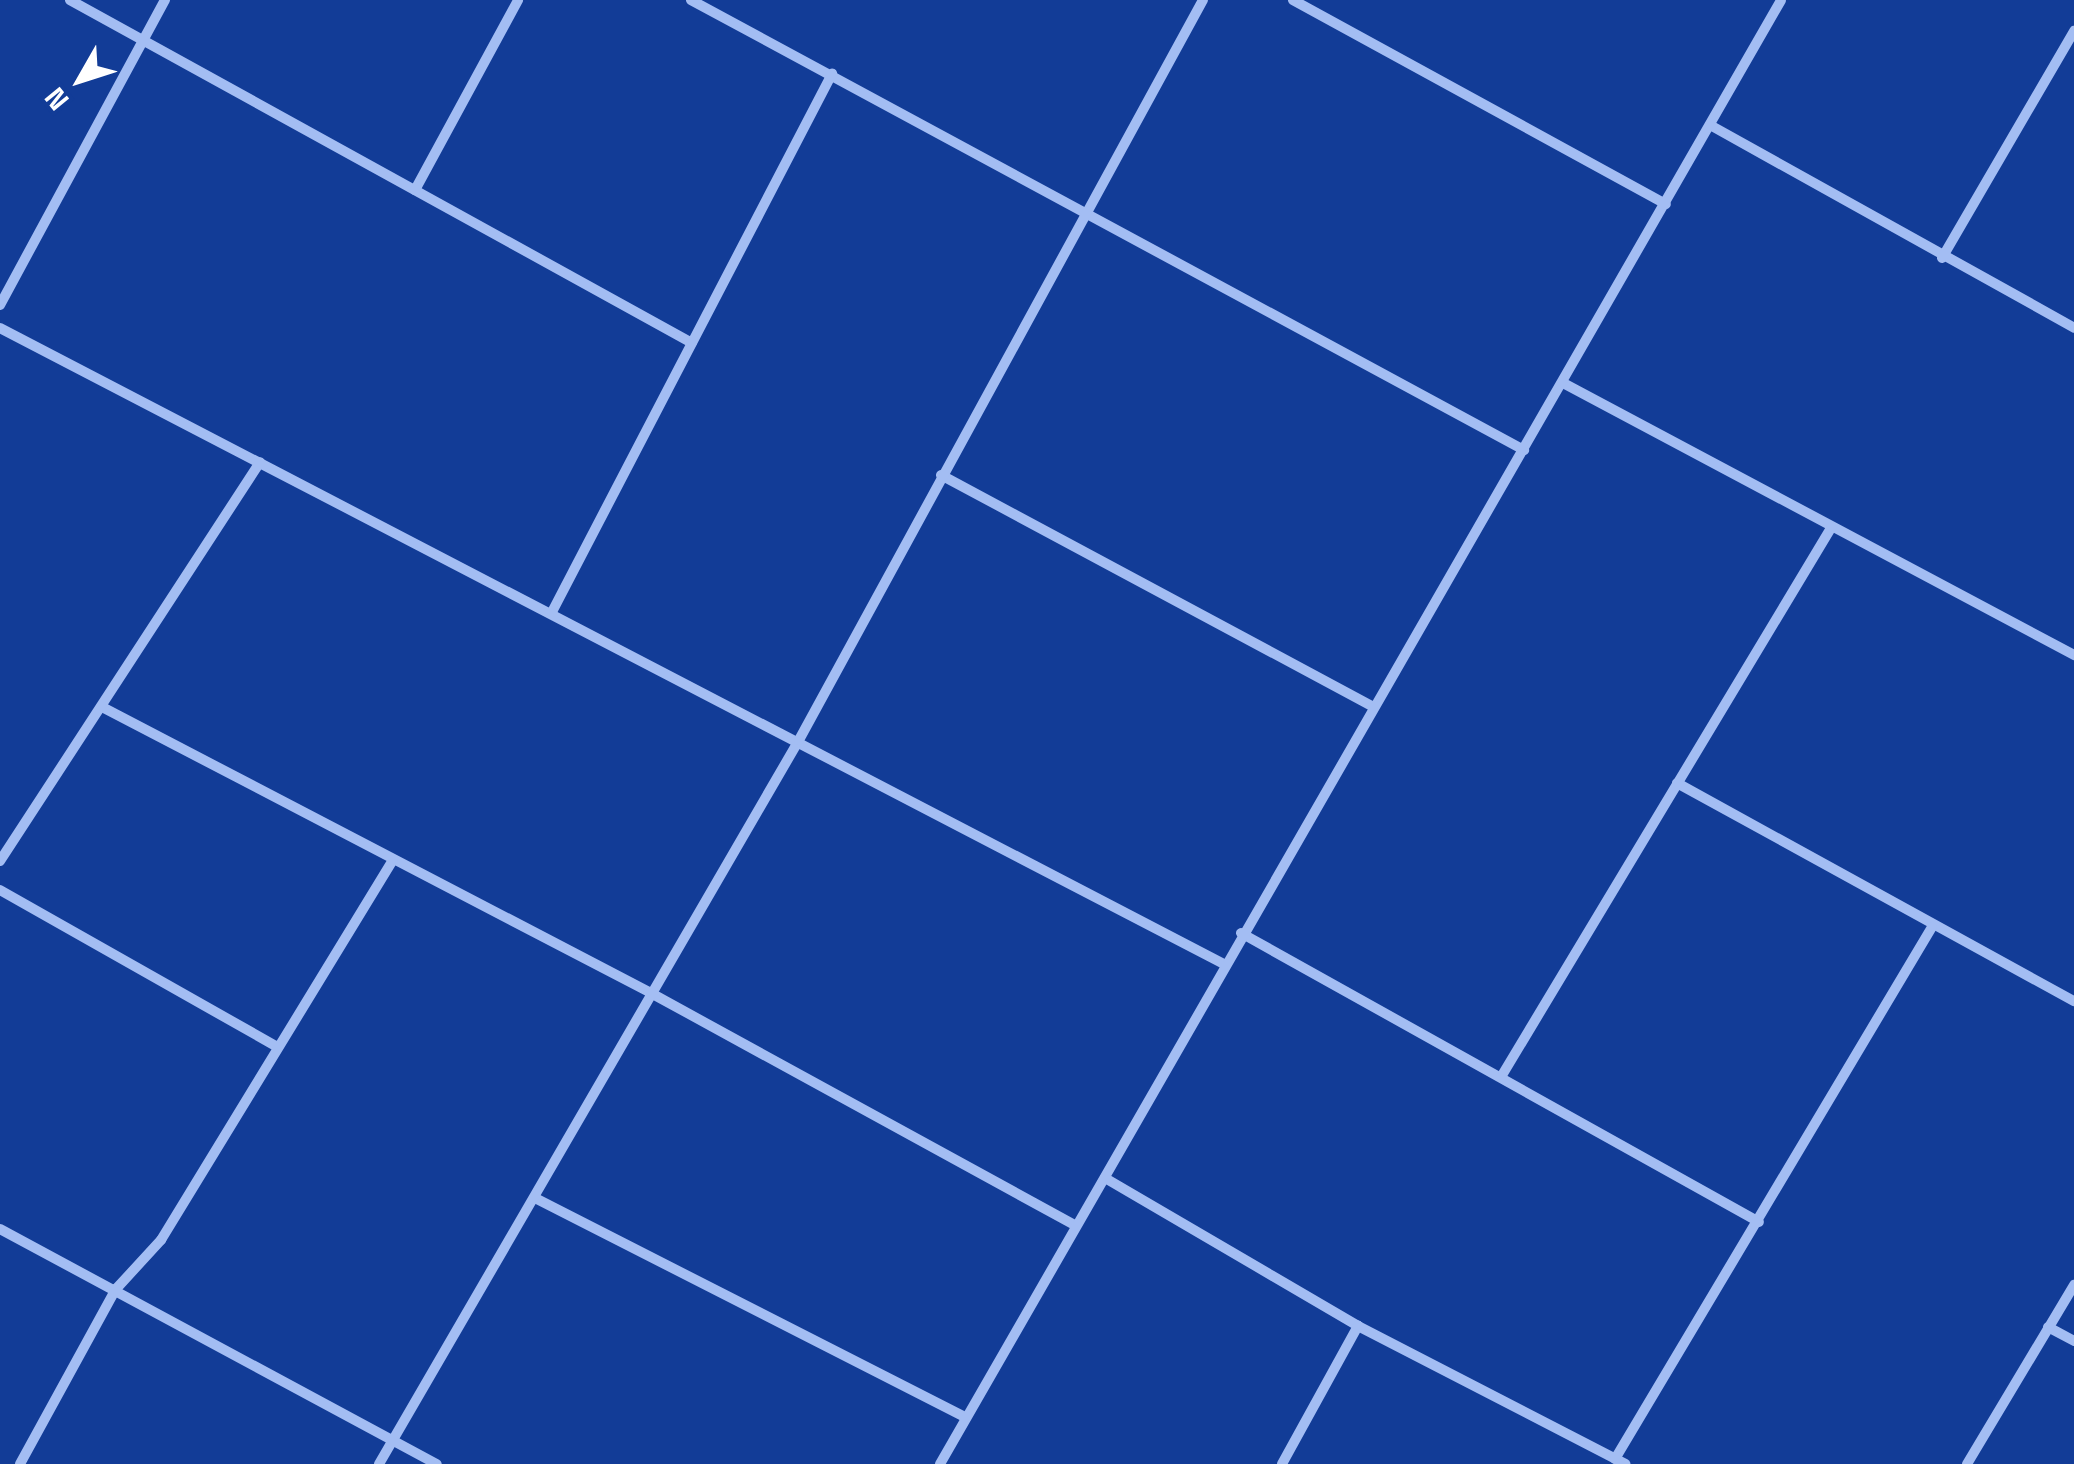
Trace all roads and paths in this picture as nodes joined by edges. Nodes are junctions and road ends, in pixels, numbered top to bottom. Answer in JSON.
{"nodes":[{"id":1,"x":70,"y":0,"type":"edge"},
{"id":2,"x":164,"y":0,"type":"edge"},
{"id":3,"x":518,"y":0,"type":"edge"},
{"id":4,"x":691,"y":0,"type":"edge"},
{"id":5,"x":1204,"y":0,"type":"edge"},
{"id":6,"x":1293,"y":0,"type":"edge"},
{"id":7,"x":1781,"y":0,"type":"edge"},
{"id":8,"x":2074,"y":32,"type":"edge"},
{"id":9,"x":142,"y":40,"type":"junction"},
{"id":10,"x":832,"y":74,"type":"junction"},
{"id":11,"x":1710,"y":126,"type":"junction"},
{"id":12,"x":415,"y":190,"type":"junction"},
{"id":13,"x":1666,"y":204,"type":"junction"},
{"id":14,"x":1092,"y":212,"type":"junction"},
{"id":15,"x":1942,"y":258,"type":"junction"},
{"id":16,"x":0,"y":305,"type":"edge"},
{"id":17,"x":0,"y":328,"type":"edge"},
{"id":18,"x":2074,"y":328,"type":"edge"},
{"id":19,"x":692,"y":343,"type":"junction"},
{"id":20,"x":1565,"y":384,"type":"junction"},
{"id":21,"x":1524,"y":450,"type":"junction"},
{"id":22,"x":260,"y":462,"type":"junction"},
{"id":23,"x":941,"y":476,"type":"junction"},
{"id":24,"x":1831,"y":528,"type":"junction"},
{"id":25,"x":552,"y":612,"type":"junction"},
{"id":26,"x":2074,"y":655,"type":"edge"},
{"id":27,"x":1372,"y":706,"type":"junction"},
{"id":28,"x":104,"y":708,"type":"junction"},
{"id":29,"x":798,"y":740,"type":"junction"},
{"id":30,"x":1677,"y":783,"type":"junction"},
{"id":31,"x":393,"y":860,"type":"junction"},
{"id":32,"x":0,"y":861,"type":"edge"},
{"id":33,"x":0,"y":890,"type":"edge"},
{"id":34,"x":1932,"y":927,"type":"junction"},
{"id":35,"x":1241,"y":933,"type":"junction"},
{"id":36,"x":1224,"y":964,"type":"junction"},
{"id":37,"x":649,"y":992,"type":"junction"},
{"id":38,"x":2074,"y":1002,"type":"edge"},
{"id":39,"x":277,"y":1047,"type":"junction"},
{"id":40,"x":1502,"y":1077,"type":"junction"},
{"id":41,"x":1105,"y":1178,"type":"junction"},
{"id":42,"x":534,"y":1198,"type":"junction"},
{"id":43,"x":1759,"y":1222,"type":"junction"},
{"id":44,"x":1074,"y":1225,"type":"junction"},
{"id":45,"x":0,"y":1229,"type":"edge"},
{"id":46,"x":2074,"y":1285,"type":"edge"},
{"id":47,"x":116,"y":1290,"type":"junction"},
{"id":48,"x":1358,"y":1326,"type":"junction"},
{"id":49,"x":2048,"y":1327,"type":"junction"},
{"id":50,"x":2074,"y":1341,"type":"edge"},
{"id":51,"x":965,"y":1418,"type":"junction"},
{"id":52,"x":393,"y":1440,"type":"junction"},
{"id":53,"x":1620,"y":1461,"type":"edge"},
{"id":54,"x":20,"y":1464,"type":"edge"},
{"id":55,"x":379,"y":1464,"type":"edge"},
{"id":56,"x":437,"y":1464,"type":"edge"},
{"id":57,"x":940,"y":1464,"type":"edge"},
{"id":58,"x":1282,"y":1464,"type":"edge"},
{"id":59,"x":1967,"y":1464,"type":"edge"}],
"edges":[{"from":1,"to":9,"type":"street"},
{"from":2,"to":9,"type":"street"},
{"from":3,"to":12,"type":"street"},
{"from":4,"to":10,"type":"street"},
{"from":5,"to":14,"type":"street"},
{"from":6,"to":13,"type":"street"},
{"from":7,"to":11,"type":"street"},
{"from":8,"to":15,"type":"street"},
{"from":9,"to":12,"type":"street"},
{"from":9,"to":16,"type":"street"},
{"from":10,"to":14,"type":"street"},
{"from":10,"to":19,"type":"street"},
{"from":11,"to":13,"type":"street"},
{"from":11,"to":15,"type":"street"},
{"from":12,"to":19,"type":"street"},
{"from":13,"to":20,"type":"street"},
{"from":14,"to":21,"type":"street"},
{"from":14,"to":23,"type":"street"},
{"from":15,"to":18,"type":"street"},
{"from":17,"to":22,"type":"street"},
{"from":19,"to":25,"type":"street"},
{"from":20,"to":21,"type":"street"},
{"from":20,"to":24,"type":"street"},
{"from":21,"to":27,"type":"street"},
{"from":22,"to":25,"type":"street"},
{"from":22,"to":28,"type":"street"},
{"from":23,"to":27,"type":"street"},
{"from":23,"to":29,"type":"street"},
{"from":24,"to":26,"type":"street"},
{"from":24,"to":30,"type":"street"},
{"from":25,"to":29,"type":"street"},
{"from":27,"to":35,"type":"street"},
{"from":28,"to":31,"type":"street"},
{"from":28,"to":32,"type":"street"},
{"from":29,"to":36,"type":"street"},
{"from":29,"to":37,"type":"street"},
{"from":30,"to":34,"type":"street"},
{"from":30,"to":40,"type":"street"},
{"from":31,"to":37,"type":"street"},
{"from":31,"to":39,"type":"street"},
{"from":33,"to":39,"type":"street"},
{"from":34,"to":38,"type":"street"},
{"from":34,"to":43,"type":"street"},
{"from":35,"to":36,"type":"street"},
{"from":35,"to":40,"type":"street"},
{"from":36,"to":41,"type":"street"},
{"from":37,"to":42,"type":"street"},
{"from":37,"to":44,"type":"street"},
{"from":39,"to":47,"type":"street"},
{"from":40,"to":43,"type":"street"},
{"from":41,"to":44,"type":"street"},
{"from":41,"to":48,"type":"street"},
{"from":42,"to":51,"type":"street"},
{"from":42,"to":52,"type":"street"},
{"from":43,"to":53,"type":"street"},
{"from":44,"to":51,"type":"street"},
{"from":45,"to":47,"type":"street"},
{"from":46,"to":49,"type":"street"},
{"from":47,"to":52,"type":"street"},
{"from":47,"to":54,"type":"street"},
{"from":48,"to":53,"type":"street"},
{"from":48,"to":58,"type":"street"},
{"from":49,"to":50,"type":"street"},
{"from":49,"to":59,"type":"street"},
{"from":51,"to":57,"type":"street"},
{"from":52,"to":55,"type":"street"},
{"from":52,"to":56,"type":"street"}]}
